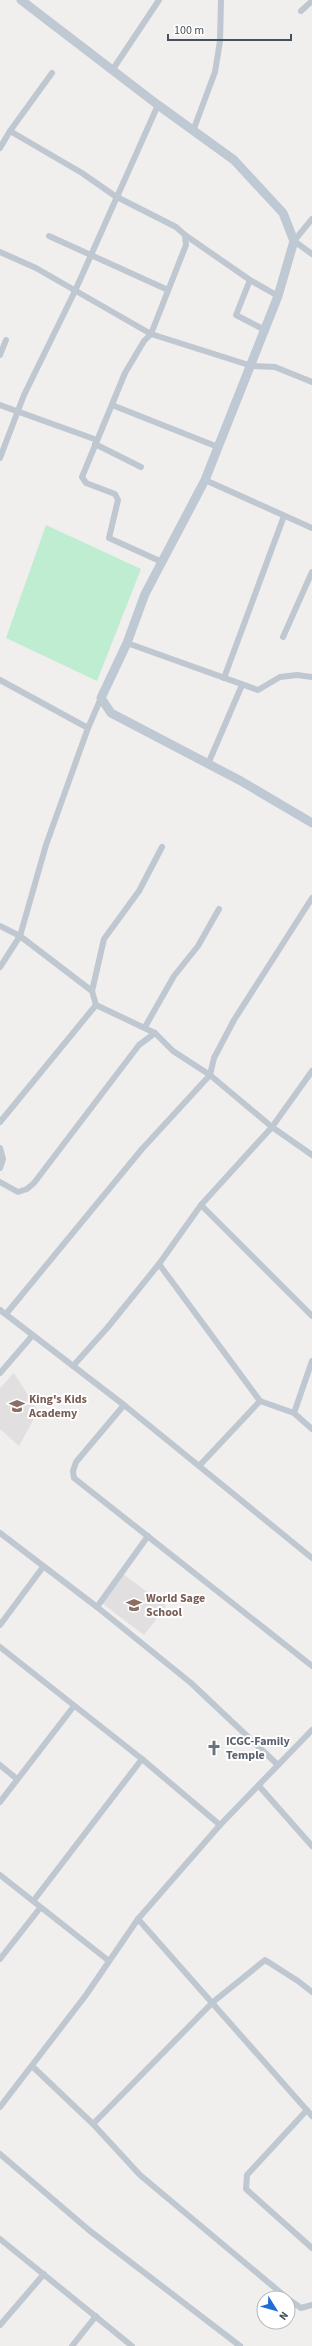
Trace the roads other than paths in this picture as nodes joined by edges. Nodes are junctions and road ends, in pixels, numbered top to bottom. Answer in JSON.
{"nodes":[{"id":1,"x":21,"y":0,"type":"edge"},
{"id":2,"x":159,"y":0,"type":"edge"},
{"id":3,"x":221,"y":0,"type":"edge"},
{"id":4,"x":312,"y":1,"type":"edge"},
{"id":5,"x":301,"y":11,"type":"dead end"},
{"id":6,"x":112,"y":69,"type":"junction"},
{"id":7,"x":52,"y":74,"type":"dead end"},
{"id":8,"x":158,"y":105,"type":"junction"},
{"id":9,"x":10,"y":131,"type":"junction"},
{"id":10,"x":193,"y":131,"type":"junction"},
{"id":11,"x":0,"y":148,"type":"edge"},
{"id":12,"x":115,"y":196,"type":"junction"},
{"id":13,"x":312,"y":219,"type":"edge"},
{"id":14,"x":185,"y":235,"type":"junction"},
{"id":15,"x":49,"y":236,"type":"dead end"},
{"id":16,"x":294,"y":241,"type":"junction"},
{"id":17,"x":0,"y":252,"type":"edge"},
{"id":18,"x":91,"y":254,"type":"junction"},
{"id":19,"x":312,"y":254,"type":"edge"},
{"id":20,"x":250,"y":280,"type":"junction"},
{"id":21,"x":168,"y":290,"type":"junction"},
{"id":22,"x":75,"y":291,"type":"junction"},
{"id":23,"x":278,"y":296,"type":"junction"},
{"id":24,"x":265,"y":330,"type":"junction"},
{"id":25,"x":151,"y":334,"type":"junction"},
{"id":26,"x":6,"y":340,"type":"dead end"},
{"id":27,"x":0,"y":355,"type":"edge"},
{"id":28,"x":252,"y":366,"type":"junction"},
{"id":29,"x":312,"y":382,"type":"edge"},
{"id":30,"x":0,"y":405,"type":"edge"},
{"id":31,"x":112,"y":405,"type":"junction"},
{"id":32,"x":17,"y":411,"type":"junction"},
{"id":33,"x":96,"y":442,"type":"junction"},
{"id":34,"x":218,"y":447,"type":"junction"},
{"id":35,"x":0,"y":458,"type":"edge"},
{"id":36,"x":141,"y":467,"type":"dead end"},
{"id":37,"x":205,"y":480,"type":"junction"},
{"id":38,"x":284,"y":516,"type":"junction"},
{"id":39,"x":312,"y":528,"type":"edge"},
{"id":40,"x":162,"y":562,"type":"junction"},
{"id":41,"x":312,"y":572,"type":"edge"},
{"id":42,"x":283,"y":637,"type":"dead end"},
{"id":43,"x":126,"y":643,"type":"junction"},
{"id":44,"x":224,"y":678,"type":"junction"},
{"id":45,"x":312,"y":678,"type":"edge"},
{"id":46,"x":0,"y":680,"type":"edge"},
{"id":47,"x":242,"y":685,"type":"junction"},
{"id":48,"x":101,"y":698,"type":"junction"},
{"id":49,"x":88,"y":728,"type":"junction"},
{"id":50,"x":208,"y":764,"type":"junction"},
{"id":51,"x":312,"y":822,"type":"edge"},
{"id":52,"x":162,"y":847,"type":"dead end"},
{"id":53,"x":312,"y":898,"type":"edge"},
{"id":54,"x":219,"y":909,"type":"dead end"},
{"id":55,"x":0,"y":926,"type":"edge"},
{"id":56,"x":20,"y":936,"type":"junction"},
{"id":57,"x":0,"y":967,"type":"edge"},
{"id":58,"x":92,"y":991,"type":"junction"},
{"id":59,"x":96,"y":1005,"type":"junction"},
{"id":60,"x":145,"y":1027,"type":"junction"},
{"id":61,"x":155,"y":1033,"type":"junction"},
{"id":62,"x":312,"y":1071,"type":"edge"},
{"id":63,"x":210,"y":1075,"type":"junction"},
{"id":64,"x":0,"y":1122,"type":"edge"},
{"id":65,"x":272,"y":1127,"type":"junction"},
{"id":66,"x":0,"y":1148,"type":"edge"},
{"id":67,"x":312,"y":1155,"type":"edge"},
{"id":68,"x":0,"y":1168,"type":"edge"},
{"id":69,"x":0,"y":1182,"type":"edge"},
{"id":70,"x":201,"y":1205,"type":"junction"},
{"id":71,"x":160,"y":1264,"type":"junction"},
{"id":72,"x":0,"y":1310,"type":"edge"},
{"id":73,"x":6,"y":1314,"type":"junction"},
{"id":74,"x":312,"y":1316,"type":"edge"},
{"id":75,"x":32,"y":1336,"type":"junction"},
{"id":76,"x":312,"y":1361,"type":"edge"},
{"id":77,"x":73,"y":1366,"type":"junction"},
{"id":78,"x":0,"y":1373,"type":"edge"},
{"id":79,"x":260,"y":1401,"type":"junction"},
{"id":80,"x":124,"y":1405,"type":"junction"},
{"id":81,"x":294,"y":1413,"type":"junction"},
{"id":82,"x":312,"y":1429,"type":"edge"},
{"id":83,"x":200,"y":1465,"type":"junction"},
{"id":84,"x":0,"y":1533,"type":"edge"},
{"id":85,"x":148,"y":1536,"type":"junction"},
{"id":86,"x":312,"y":1558,"type":"edge"},
{"id":87,"x":43,"y":1567,"type":"junction"},
{"id":88,"x":97,"y":1606,"type":"junction"},
{"id":89,"x":0,"y":1625,"type":"edge"},
{"id":90,"x":0,"y":1648,"type":"edge"},
{"id":91,"x":312,"y":1666,"type":"edge"},
{"id":92,"x":74,"y":1706,"type":"junction"},
{"id":93,"x":312,"y":1730,"type":"edge"},
{"id":94,"x":142,"y":1759,"type":"junction"},
{"id":95,"x":0,"y":1765,"type":"edge"},
{"id":96,"x":278,"y":1765,"type":"junction"},
{"id":97,"x":17,"y":1779,"type":"junction"},
{"id":98,"x":259,"y":1786,"type":"junction"},
{"id":99,"x":0,"y":1802,"type":"edge"},
{"id":100,"x":220,"y":1825,"type":"junction"},
{"id":101,"x":312,"y":1846,"type":"edge"},
{"id":102,"x":0,"y":1875,"type":"edge"},
{"id":103,"x":34,"y":1900,"type":"junction"},
{"id":104,"x":40,"y":1908,"type":"junction"},
{"id":105,"x":138,"y":1919,"type":"junction"},
{"id":106,"x":0,"y":1959,"type":"edge"},
{"id":107,"x":109,"y":1961,"type":"junction"},
{"id":108,"x":312,"y":1992,"type":"edge"},
{"id":109,"x":214,"y":2002,"type":"junction"},
{"id":110,"x":32,"y":2066,"type":"junction"},
{"id":111,"x":0,"y":2107,"type":"edge"},
{"id":112,"x":307,"y":2110,"type":"junction"},
{"id":113,"x":312,"y":2116,"type":"edge"},
{"id":114,"x":94,"y":2124,"type":"junction"},
{"id":115,"x":0,"y":2154,"type":"edge"},
{"id":116,"x":0,"y":2240,"type":"edge"},
{"id":117,"x":312,"y":2248,"type":"edge"},
{"id":118,"x":44,"y":2274,"type":"junction"},
{"id":119,"x":278,"y":2290,"type":"edge"},
{"id":120,"x":296,"y":2304,"type":"edge"},
{"id":121,"x":312,"y":2305,"type":"edge"},
{"id":122,"x":96,"y":2316,"type":"junction"},
{"id":123,"x":0,"y":2325,"type":"edge"},
{"id":124,"x":72,"y":2346,"type":"edge"},
{"id":125,"x":132,"y":2346,"type":"edge"},
{"id":126,"x":240,"y":2346,"type":"edge"}],
"edges":[{"from":1,"to":6,"type":"street"},
{"from":2,"to":6,"type":"street"},
{"from":3,"to":10,"type":"street"},
{"from":4,"to":5,"type":"street"},
{"from":6,"to":8,"type":"street"},
{"from":7,"to":9,"type":"street"},
{"from":8,"to":10,"type":"street"},
{"from":8,"to":12,"type":"street"},
{"from":9,"to":11,"type":"street"},
{"from":9,"to":12,"type":"street"},
{"from":10,"to":16,"type":"street"},
{"from":12,"to":14,"type":"street"},
{"from":12,"to":18,"type":"street"},
{"from":13,"to":16,"type":"street"},
{"from":14,"to":20,"type":"street"},
{"from":14,"to":21,"type":"street"},
{"from":15,"to":18,"type":"street"},
{"from":16,"to":19,"type":"street"},
{"from":16,"to":23,"type":"street"},
{"from":17,"to":22,"type":"street"},
{"from":18,"to":21,"type":"street"},
{"from":18,"to":22,"type":"street"},
{"from":20,"to":23,"type":"street"},
{"from":20,"to":24,"type":"street"},
{"from":21,"to":25,"type":"street"},
{"from":22,"to":25,"type":"street"},
{"from":22,"to":32,"type":"street"},
{"from":23,"to":24,"type":"street"},
{"from":24,"to":28,"type":"street"},
{"from":25,"to":28,"type":"street"},
{"from":25,"to":31,"type":"street"},
{"from":26,"to":27,"type":"street"},
{"from":28,"to":29,"type":"street"},
{"from":28,"to":34,"type":"street"},
{"from":30,"to":32,"type":"street"},
{"from":31,"to":33,"type":"street"},
{"from":31,"to":34,"type":"street"},
{"from":32,"to":33,"type":"street"},
{"from":32,"to":35,"type":"street"},
{"from":33,"to":36,"type":"street"},
{"from":33,"to":40,"type":"street"},
{"from":34,"to":37,"type":"street"},
{"from":37,"to":38,"type":"street"},
{"from":37,"to":40,"type":"street"},
{"from":38,"to":39,"type":"street"},
{"from":38,"to":44,"type":"street"},
{"from":40,"to":43,"type":"street"},
{"from":41,"to":42,"type":"street"},
{"from":43,"to":44,"type":"street"},
{"from":43,"to":48,"type":"street"},
{"from":44,"to":47,"type":"street"},
{"from":45,"to":47,"type":"street"},
{"from":46,"to":49,"type":"street"},
{"from":47,"to":50,"type":"street"},
{"from":48,"to":49,"type":"street"},
{"from":48,"to":50,"type":"street"},
{"from":49,"to":56,"type":"street"},
{"from":50,"to":51,"type":"street"},
{"from":52,"to":58,"type":"street"},
{"from":53,"to":63,"type":"street"},
{"from":54,"to":60,"type":"street"},
{"from":55,"to":56,"type":"street"},
{"from":56,"to":57,"type":"street"},
{"from":56,"to":58,"type":"street"},
{"from":58,"to":59,"type":"street"},
{"from":59,"to":60,"type":"street"},
{"from":59,"to":64,"type":"street"},
{"from":60,"to":61,"type":"street"},
{"from":61,"to":63,"type":"street"},
{"from":61,"to":69,"type":"street"},
{"from":62,"to":65,"type":"street"},
{"from":63,"to":65,"type":"street"},
{"from":63,"to":73,"type":"street"},
{"from":65,"to":67,"type":"street"},
{"from":65,"to":70,"type":"street"},
{"from":66,"to":68,"type":"street"},
{"from":70,"to":71,"type":"street"},
{"from":70,"to":74,"type":"street"},
{"from":71,"to":77,"type":"street"},
{"from":71,"to":79,"type":"street"},
{"from":72,"to":73,"type":"street"},
{"from":73,"to":75,"type":"street"},
{"from":75,"to":77,"type":"street"},
{"from":75,"to":78,"type":"street"},
{"from":76,"to":81,"type":"street"},
{"from":77,"to":80,"type":"street"},
{"from":79,"to":81,"type":"street"},
{"from":79,"to":83,"type":"street"},
{"from":80,"to":83,"type":"street"},
{"from":80,"to":85,"type":"street"},
{"from":81,"to":82,"type":"street"},
{"from":83,"to":86,"type":"street"},
{"from":84,"to":87,"type":"street"},
{"from":85,"to":88,"type":"street"},
{"from":85,"to":91,"type":"street"},
{"from":87,"to":88,"type":"street"},
{"from":87,"to":89,"type":"street"},
{"from":88,"to":96,"type":"street"},
{"from":90,"to":92,"type":"street"},
{"from":92,"to":94,"type":"street"},
{"from":92,"to":97,"type":"street"},
{"from":93,"to":96,"type":"street"},
{"from":94,"to":100,"type":"street"},
{"from":94,"to":103,"type":"street"},
{"from":95,"to":97,"type":"street"},
{"from":96,"to":98,"type":"street"},
{"from":97,"to":99,"type":"street"},
{"from":98,"to":100,"type":"street"},
{"from":98,"to":101,"type":"street"},
{"from":100,"to":105,"type":"street"},
{"from":102,"to":103,"type":"street"},
{"from":103,"to":104,"type":"street"},
{"from":104,"to":106,"type":"street"},
{"from":104,"to":107,"type":"street"},
{"from":105,"to":107,"type":"street"},
{"from":105,"to":109,"type":"street"},
{"from":107,"to":110,"type":"street"},
{"from":108,"to":109,"type":"street"},
{"from":109,"to":112,"type":"street"},
{"from":109,"to":114,"type":"street"},
{"from":110,"to":111,"type":"street"},
{"from":110,"to":114,"type":"street"},
{"from":112,"to":113,"type":"street"},
{"from":112,"to":117,"type":"street"},
{"from":114,"to":119,"type":"street"},
{"from":115,"to":126,"type":"street"},
{"from":116,"to":118,"type":"street"},
{"from":118,"to":122,"type":"street"},
{"from":118,"to":123,"type":"street"},
{"from":120,"to":121,"type":"street"},
{"from":122,"to":124,"type":"street"},
{"from":122,"to":125,"type":"street"}]}
